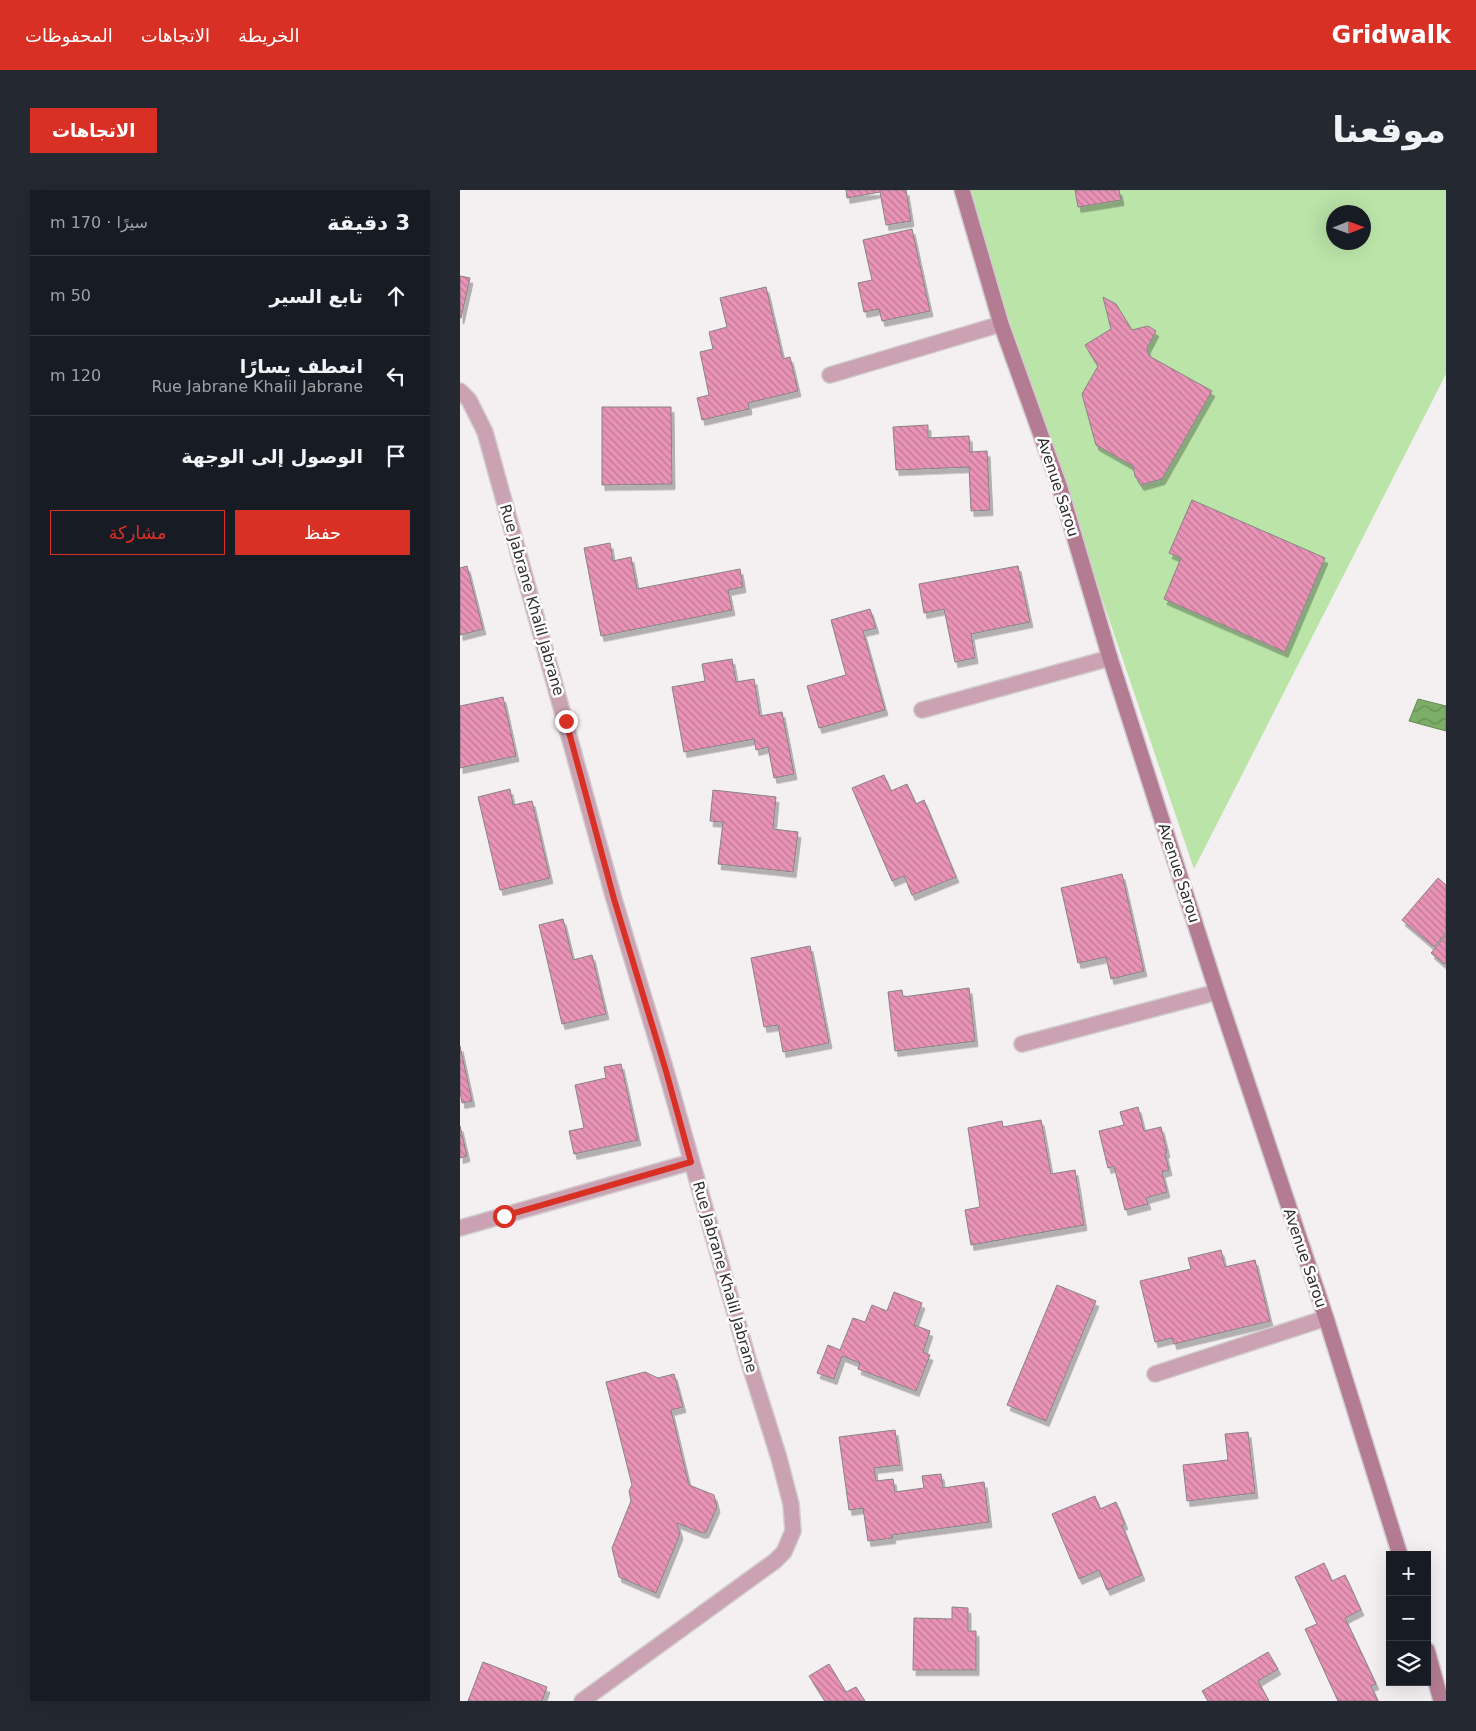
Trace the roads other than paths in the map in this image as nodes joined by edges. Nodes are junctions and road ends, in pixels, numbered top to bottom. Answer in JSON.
{"nodes":[{"id":1,"x":962,"y":190,"type":"edge"},
{"id":2,"x":1001,"y":324,"type":"junction"},
{"id":3,"x":830,"y":375,"type":"dead end"},
{"id":4,"x":460,"y":391,"type":"edge"},
{"id":5,"x":1110,"y":658,"type":"junction"},
{"id":6,"x":922,"y":710,"type":"dead end"},
{"id":7,"x":1217,"y":992,"type":"junction"},
{"id":8,"x":1022,"y":1044,"type":"dead end"},
{"id":9,"x":691,"y":1162,"type":"junction"},
{"id":10,"x":460,"y":1228,"type":"edge"},
{"id":11,"x":1326,"y":1318,"type":"junction"},
{"id":12,"x":1155,"y":1374,"type":"dead end"},
{"id":13,"x":1399,"y":1551,"type":"edge"},
{"id":14,"x":1431,"y":1664,"type":"edge"},
{"id":15,"x":1441,"y":1698,"type":"edge"},
{"id":16,"x":582,"y":1701,"type":"edge"}],
"edges":[{"from":1,"to":2,"type":"street","name":"Avenue Sarou"},
{"from":2,"to":3,"type":"street"},
{"from":2,"to":5,"type":"street","name":"Avenue Sarou"},
{"from":4,"to":9,"type":"street","name":"Rue Jabrane Khalil Jabrane"},
{"from":5,"to":6,"type":"street"},
{"from":5,"to":7,"type":"street","name":"Avenue Sarou"},
{"from":7,"to":8,"type":"street"},
{"from":7,"to":11,"type":"street","name":"Avenue Sarou"},
{"from":9,"to":10,"type":"street"},
{"from":9,"to":16,"type":"street","name":"Rue Jabrane Khalil Jabrane"},
{"from":11,"to":12,"type":"street"},
{"from":11,"to":13,"type":"street","name":"Avenue Sarou"},
{"from":14,"to":15,"type":"street"}]}
